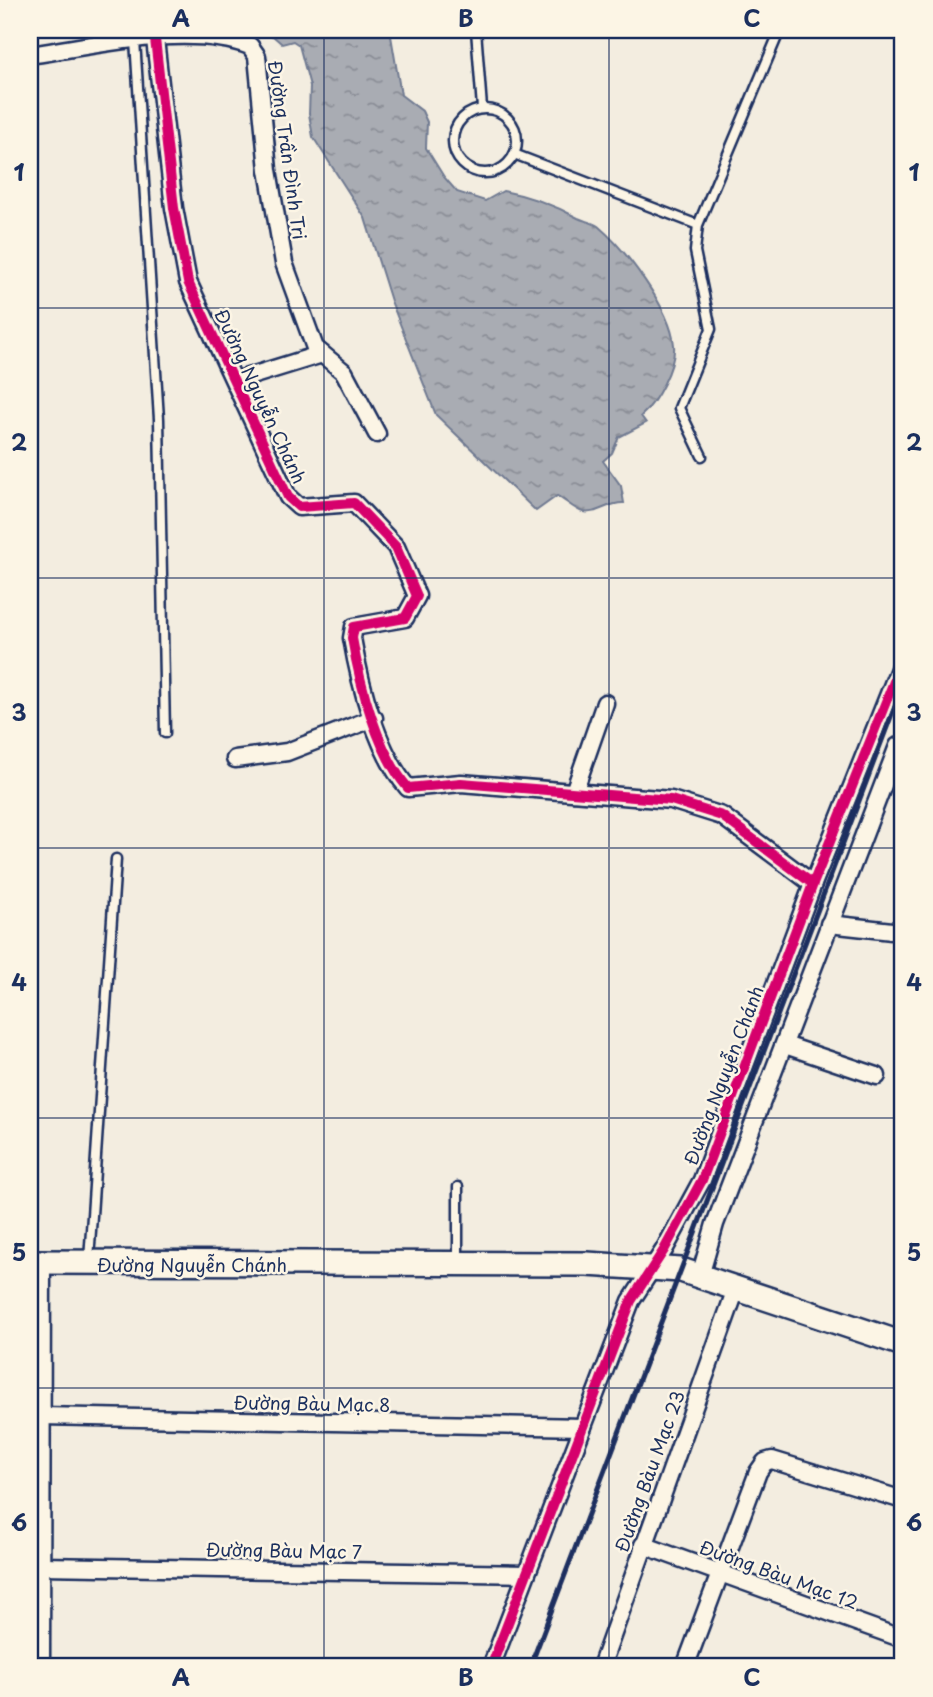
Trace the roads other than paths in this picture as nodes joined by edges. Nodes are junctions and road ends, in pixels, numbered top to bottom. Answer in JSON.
{"nodes":[{"id":1,"x":476,"y":30,"type":"edge"},
{"id":2,"x":780,"y":30,"type":"edge"},
{"id":3,"x":162,"y":36,"type":"edge"},
{"id":4,"x":135,"y":40,"type":"junction"},
{"id":5,"x":30,"y":55,"type":"edge"},
{"id":6,"x":482,"y":108,"type":"junction"},
{"id":7,"x":514,"y":154,"type":"junction"},
{"id":8,"x":698,"y":225,"type":"junction"},
{"id":9,"x":322,"y":354,"type":"junction"},
{"id":10,"x":235,"y":381,"type":"junction"},
{"id":11,"x":377,"y":435,"type":"dead end"},
{"id":12,"x":702,"y":456,"type":"dead end"},
{"id":13,"x":903,"y":659,"type":"edge"},
{"id":14,"x":605,"y":703,"type":"dead end"},
{"id":15,"x":374,"y":718,"type":"junction"},
{"id":16,"x":165,"y":733,"type":"dead end"},
{"id":17,"x":898,"y":746,"type":"dead end"},
{"id":18,"x":235,"y":759,"type":"dead end"},
{"id":19,"x":574,"y":792,"type":"junction"},
{"id":20,"x":116,"y":859,"type":"dead end"},
{"id":21,"x":813,"y":884,"type":"junction"},
{"id":22,"x":830,"y":924,"type":"junction"},
{"id":23,"x":899,"y":933,"type":"edge"},
{"id":24,"x":785,"y":1045,"type":"junction"},
{"id":25,"x":877,"y":1076,"type":"dead end"},
{"id":26,"x":458,"y":1187,"type":"dead end"},
{"id":27,"x":36,"y":1263,"type":"edge"},
{"id":28,"x":89,"y":1263,"type":"junction"},
{"id":29,"x":458,"y":1265,"type":"junction"},
{"id":30,"x":648,"y":1270,"type":"junction"},
{"id":31,"x":700,"y":1276,"type":"junction"},
{"id":32,"x":736,"y":1289,"type":"junction"},
{"id":33,"x":903,"y":1344,"type":"edge"},
{"id":34,"x":41,"y":1416,"type":"junction"},
{"id":35,"x":583,"y":1427,"type":"junction"},
{"id":36,"x":903,"y":1500,"type":"edge"},
{"id":37,"x":643,"y":1545,"type":"junction"},
{"id":38,"x":41,"y":1566,"type":"junction"},
{"id":39,"x":720,"y":1573,"type":"junction"},
{"id":40,"x":526,"y":1574,"type":"junction"},
{"id":41,"x":903,"y":1639,"type":"edge"},
{"id":42,"x":41,"y":1667,"type":"edge"},
{"id":43,"x":491,"y":1667,"type":"edge"},
{"id":44,"x":601,"y":1667,"type":"edge"},
{"id":45,"x":685,"y":1667,"type":"edge"}],
"edges":[{"from":1,"to":6,"type":"lane"},
{"from":2,"to":8,"type":"lane"},
{"from":3,"to":4,"type":"street","name":"Đường Trần Đình Tri"},
{"from":3,"to":9,"type":"street","name":"Đường Trần Đình Tri"},
{"from":3,"to":10,"type":"street","name":"Đường Nguyễn Chánh"},
{"from":4,"to":5,"type":"street","name":"Đường Trần Đình Tri"},
{"from":4,"to":16,"type":"lane"},
{"from":6,"to":7,"type":"lane"},
{"from":6,"to":7,"type":"lane"},
{"from":7,"to":8,"type":"lane"},
{"from":8,"to":12,"type":"lane"},
{"from":9,"to":10,"type":"street","name":"Đường Nguyễn Chánh"},
{"from":9,"to":11,"type":"street","name":"Đường Trần Đình Tri"},
{"from":10,"to":15,"type":"street","name":"Đường Nguyễn Chánh"},
{"from":13,"to":21,"type":"street","name":"Đường Nguyễn Chánh"},
{"from":14,"to":19,"type":"street"},
{"from":15,"to":18,"type":"street"},
{"from":15,"to":19,"type":"street","name":"Đường Nguyễn Chánh"},
{"from":17,"to":22,"type":"street"},
{"from":19,"to":21,"type":"street","name":"Đường Nguyễn Chánh"},
{"from":20,"to":28,"type":"lane"},
{"from":21,"to":30,"type":"street","name":"Đường Nguyễn Chánh"},
{"from":22,"to":23,"type":"street"},
{"from":22,"to":24,"type":"street"},
{"from":24,"to":25,"type":"street"},
{"from":24,"to":31,"type":"street"},
{"from":26,"to":29,"type":"lane"},
{"from":27,"to":28,"type":"street","name":"Đường Nguyễn Chánh"},
{"from":27,"to":34,"type":"street"},
{"from":28,"to":29,"type":"street","name":"Đường Nguyễn Chánh"},
{"from":29,"to":30,"type":"street","name":"Đường Nguyễn Chánh"},
{"from":30,"to":31,"type":"street","name":"Đường Nguyễn Chánh"},
{"from":30,"to":35,"type":"street"},
{"from":31,"to":32,"type":"street","name":"Đường Nguyễn Chánh"},
{"from":32,"to":33,"type":"street","name":"Đường Nguyễn Chánh"},
{"from":32,"to":37,"type":"street","name":"Đường Bàu Mạc 23"},
{"from":34,"to":35,"type":"street","name":"Đường Bàu Mạc 8"},
{"from":34,"to":38,"type":"street"},
{"from":35,"to":40,"type":"street"},
{"from":36,"to":39,"type":"street"},
{"from":37,"to":39,"type":"street","name":"Đường Bàu Mạc 12"},
{"from":37,"to":44,"type":"street","name":"Đường Bàu Mạc 23"},
{"from":38,"to":40,"type":"street","name":"Đường Bàu Mạc 7"},
{"from":38,"to":42,"type":"street"},
{"from":39,"to":41,"type":"street","name":"Đường Bàu Mạc 12"},
{"from":39,"to":45,"type":"street"},
{"from":40,"to":43,"type":"street"}]}
